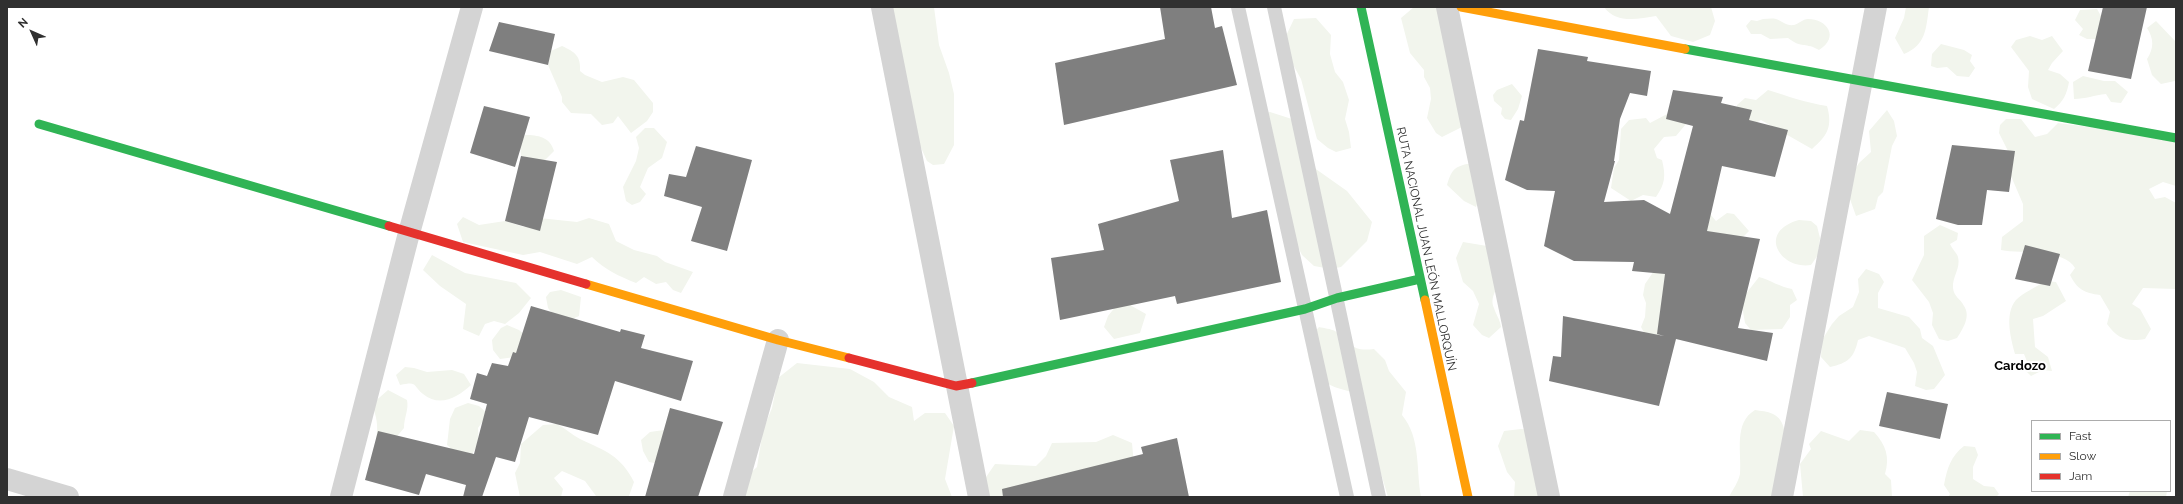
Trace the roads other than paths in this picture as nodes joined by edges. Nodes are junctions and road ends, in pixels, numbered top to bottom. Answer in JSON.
{"nodes":[{"id":1,"x":472,"y":7,"type":"edge"},
{"id":2,"x":882,"y":7,"type":"edge"},
{"id":3,"x":1238,"y":7,"type":"edge"},
{"id":4,"x":1274,"y":7,"type":"edge"},
{"id":5,"x":1361,"y":7,"type":"edge"},
{"id":6,"x":1447,"y":7,"type":"edge"},
{"id":7,"x":1461,"y":7,"type":"edge"},
{"id":8,"x":1876,"y":7,"type":"edge"},
{"id":9,"x":1860,"y":82,"type":"junction"},
{"id":10,"x":39,"y":124,"type":"dead end"},
{"id":11,"x":2176,"y":138,"type":"edge"},
{"id":12,"x":409,"y":233,"type":"junction"},
{"id":13,"x":1420,"y":279,"type":"junction"},
{"id":14,"x":1337,"y":298,"type":"junction"},
{"id":15,"x":1305,"y":309,"type":"junction"},
{"id":16,"x":778,"y":340,"type":"junction"},
{"id":17,"x":956,"y":386,"type":"junction"},
{"id":18,"x":7,"y":479,"type":"edge"},
{"id":19,"x":68,"y":497,"type":"edge"},
{"id":20,"x":341,"y":497,"type":"edge"},
{"id":21,"x":734,"y":497,"type":"edge"},
{"id":22,"x":979,"y":497,"type":"edge"},
{"id":23,"x":1347,"y":497,"type":"edge"},
{"id":24,"x":1379,"y":497,"type":"edge"},
{"id":25,"x":1468,"y":497,"type":"edge"},
{"id":26,"x":1549,"y":497,"type":"edge"},
{"id":27,"x":1782,"y":497,"type":"edge"}],
"edges":[{"from":1,"to":12,"type":"street"},
{"from":2,"to":17,"type":"street"},
{"from":3,"to":15,"type":"lane"},
{"from":4,"to":14,"type":"lane"},
{"from":5,"to":13,"type":"main road","name":"RUTA NACIONAL JUAN LEÓN MALLORQUÍN"},
{"from":6,"to":26,"type":"street"},
{"from":7,"to":9,"type":"main road"},
{"from":8,"to":9,"type":"street"},
{"from":9,"to":11,"type":"main road"},
{"from":9,"to":27,"type":"street"},
{"from":10,"to":12,"type":"main road"},
{"from":12,"to":16,"type":"main road"},
{"from":12,"to":20,"type":"street"},
{"from":13,"to":14,"type":"main road"},
{"from":13,"to":25,"type":"main road","name":"RUTA NACIONAL JUAN LEÓN MALLORQUÍN"},
{"from":14,"to":15,"type":"main road"},
{"from":14,"to":24,"type":"lane"},
{"from":15,"to":17,"type":"main road"},
{"from":15,"to":23,"type":"lane"},
{"from":16,"to":17,"type":"main road"},
{"from":16,"to":21,"type":"street"},
{"from":17,"to":22,"type":"street"},
{"from":18,"to":19,"type":"street"}]}
